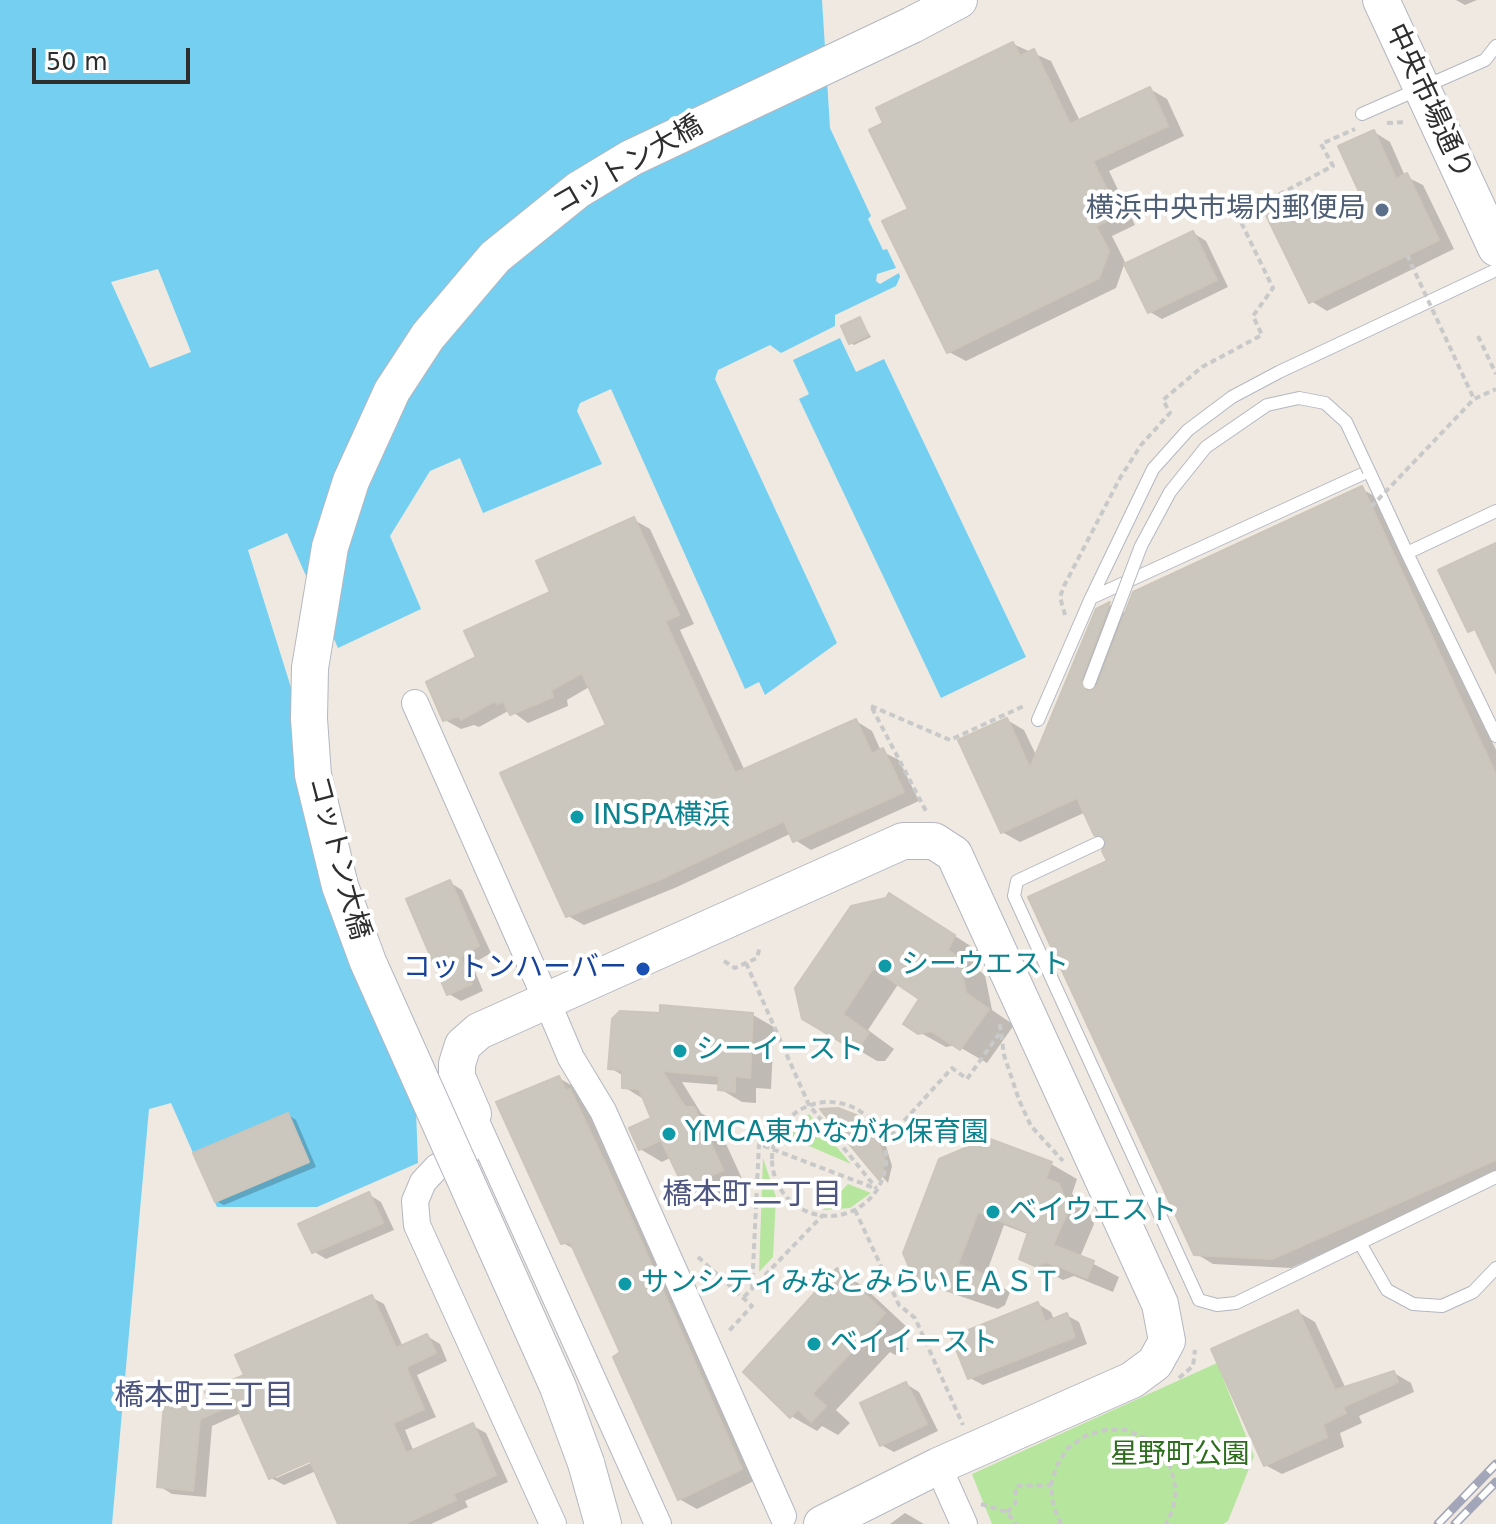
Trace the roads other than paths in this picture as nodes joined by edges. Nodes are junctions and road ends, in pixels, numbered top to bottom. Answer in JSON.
{"nodes":[{"id":1,"x":959,"y":0,"type":"edge"},
{"id":2,"x":1381,"y":0,"type":"edge"},
{"id":3,"x":1407,"y":0,"type":"edge"},
{"id":4,"x":1496,"y":46,"type":"edge"},
{"id":5,"x":1427,"y":96,"type":"junction"},
{"id":6,"x":1361,"y":121,"type":"road end"},
{"id":7,"x":1496,"y":189,"type":"edge"},
{"id":8,"x":1496,"y":248,"type":"edge"},
{"id":9,"x":1496,"y":270,"type":"edge"},
{"id":10,"x":1369,"y":471,"type":"junction"},
{"id":11,"x":1496,"y":511,"type":"edge"},
{"id":12,"x":1407,"y":553,"type":"junction"},
{"id":13,"x":1091,"y":598,"type":"junction"},
{"id":14,"x":1089,"y":683,"type":"dead end"},
{"id":15,"x":415,"y":703,"type":"dead end"},
{"id":16,"x":1038,"y":720,"type":"dead end"},
{"id":17,"x":1496,"y":736,"type":"edge"},
{"id":18,"x":1098,"y":843,"type":"dead end"},
{"id":19,"x":542,"y":990,"type":"dead end"},
{"id":20,"x":554,"y":1018,"type":"dead end"},
{"id":21,"x":473,"y":1114,"type":"junction"},
{"id":22,"x":466,"y":1154,"type":"junction"},
{"id":23,"x":500,"y":1173,"type":"junction"},
{"id":24,"x":1496,"y":1177,"type":"edge"},
{"id":25,"x":1360,"y":1243,"type":"junction"},
{"id":26,"x":1496,"y":1268,"type":"edge"},
{"id":27,"x":938,"y":1466,"type":"junction"},
{"id":28,"x":960,"y":1515,"type":"edge"},
{"id":29,"x":783,"y":1516,"type":"dead end"},
{"id":30,"x":553,"y":1524,"type":"edge"},
{"id":31,"x":603,"y":1524,"type":"edge"},
{"id":32,"x":658,"y":1524,"type":"edge"},
{"id":33,"x":822,"y":1524,"type":"edge"}],
"edges":[{"from":1,"to":31,"type":"street","name":"コットン大橋","bridge":true},
{"from":2,"to":5,"type":"street","name":"中央市場通り"},
{"from":3,"to":5,"type":"street","name":"中央市場通り"},
{"from":4,"to":5,"type":"lane"},
{"from":5,"to":6,"type":"lane"},
{"from":5,"to":7,"type":"street","name":"中央市場通り"},
{"from":5,"to":8,"type":"street","name":"中央市場通り"},
{"from":9,"to":13,"type":"lane"},
{"from":10,"to":12,"type":"lane"},
{"from":10,"to":13,"type":"lane"},
{"from":10,"to":14,"type":"lane","bridge":true},
{"from":11,"to":12,"type":"lane"},
{"from":12,"to":17,"type":"lane"},
{"from":13,"to":16,"type":"lane"},
{"from":15,"to":19,"type":"street"},
{"from":18,"to":25,"type":"lane"},
{"from":20,"to":29,"type":"street"},
{"from":21,"to":22,"type":"street"},
{"from":21,"to":23,"type":"street"},
{"from":21,"to":27,"type":"street"},
{"from":22,"to":23,"type":"street"},
{"from":22,"to":30,"type":"street"},
{"from":23,"to":32,"type":"street"},
{"from":24,"to":25,"type":"lane"},
{"from":25,"to":26,"type":"lane"},
{"from":27,"to":28,"type":"street"},
{"from":27,"to":33,"type":"street"}]}
